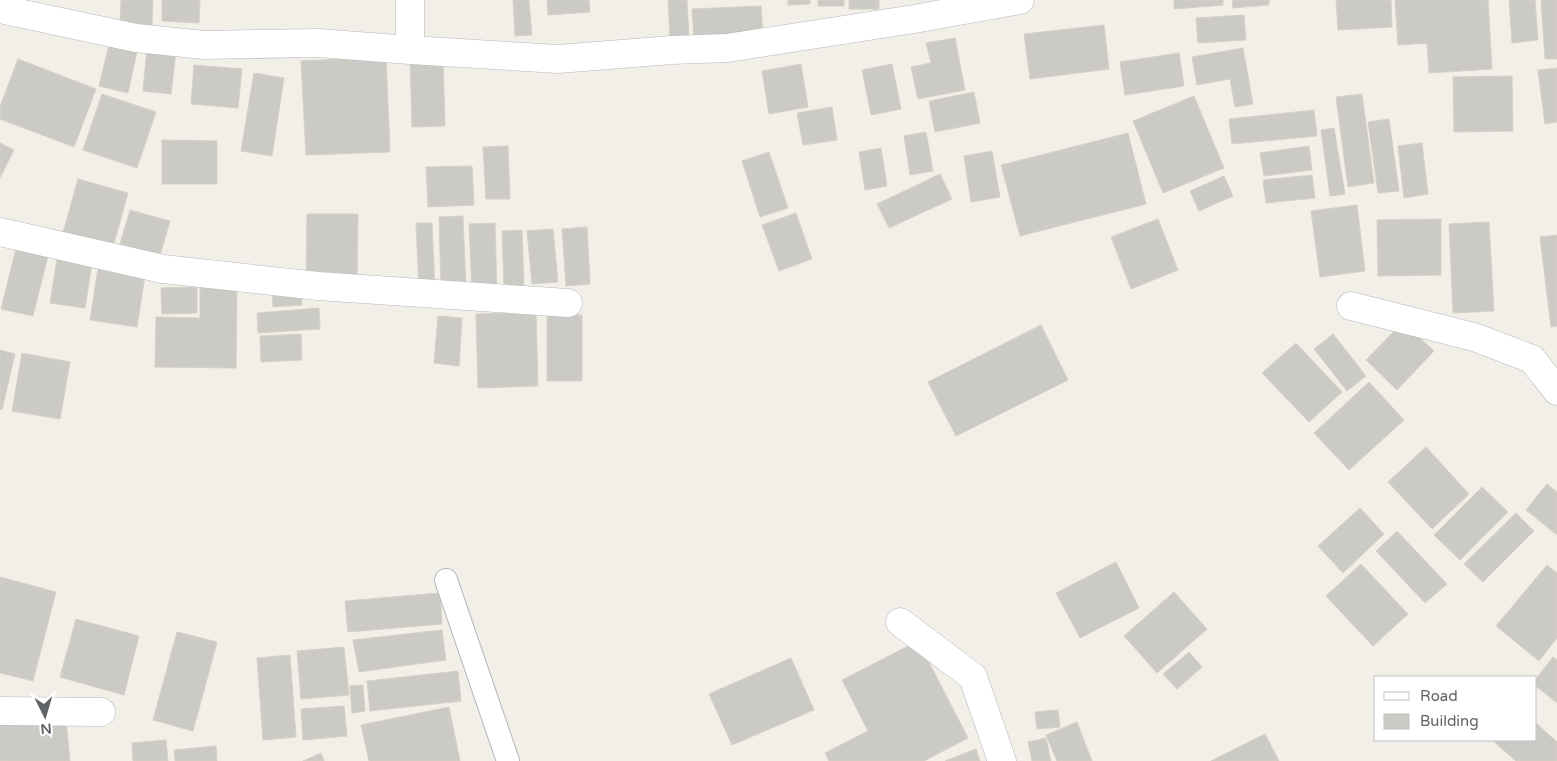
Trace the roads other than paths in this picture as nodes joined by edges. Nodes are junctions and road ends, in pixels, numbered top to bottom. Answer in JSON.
{"nodes":[{"id":1,"x":410,"y":0,"type":"edge"},
{"id":2,"x":1020,"y":0,"type":"edge"},
{"id":3,"x":0,"y":9,"type":"edge"},
{"id":4,"x":410,"y":50,"type":"junction"},
{"id":5,"x":0,"y":232,"type":"edge"},
{"id":6,"x":568,"y":303,"type":"dead end"},
{"id":7,"x":1351,"y":306,"type":"dead end"},
{"id":8,"x":1557,"y":391,"type":"edge"},
{"id":9,"x":446,"y":580,"type":"dead end"},
{"id":10,"x":900,"y":622,"type":"dead end"},
{"id":11,"x":0,"y":712,"type":"edge"},
{"id":12,"x":101,"y":712,"type":"dead end"},
{"id":13,"x":508,"y":761,"type":"edge"},
{"id":14,"x":1002,"y":761,"type":"edge"}],
"edges":[{"from":1,"to":4,"type":"street"},
{"from":2,"to":4,"type":"street"},
{"from":3,"to":4,"type":"street"},
{"from":5,"to":6,"type":"street"},
{"from":7,"to":8,"type":"street"},
{"from":9,"to":13,"type":"lane"},
{"from":10,"to":14,"type":"street"},
{"from":11,"to":12,"type":"street"}]}
